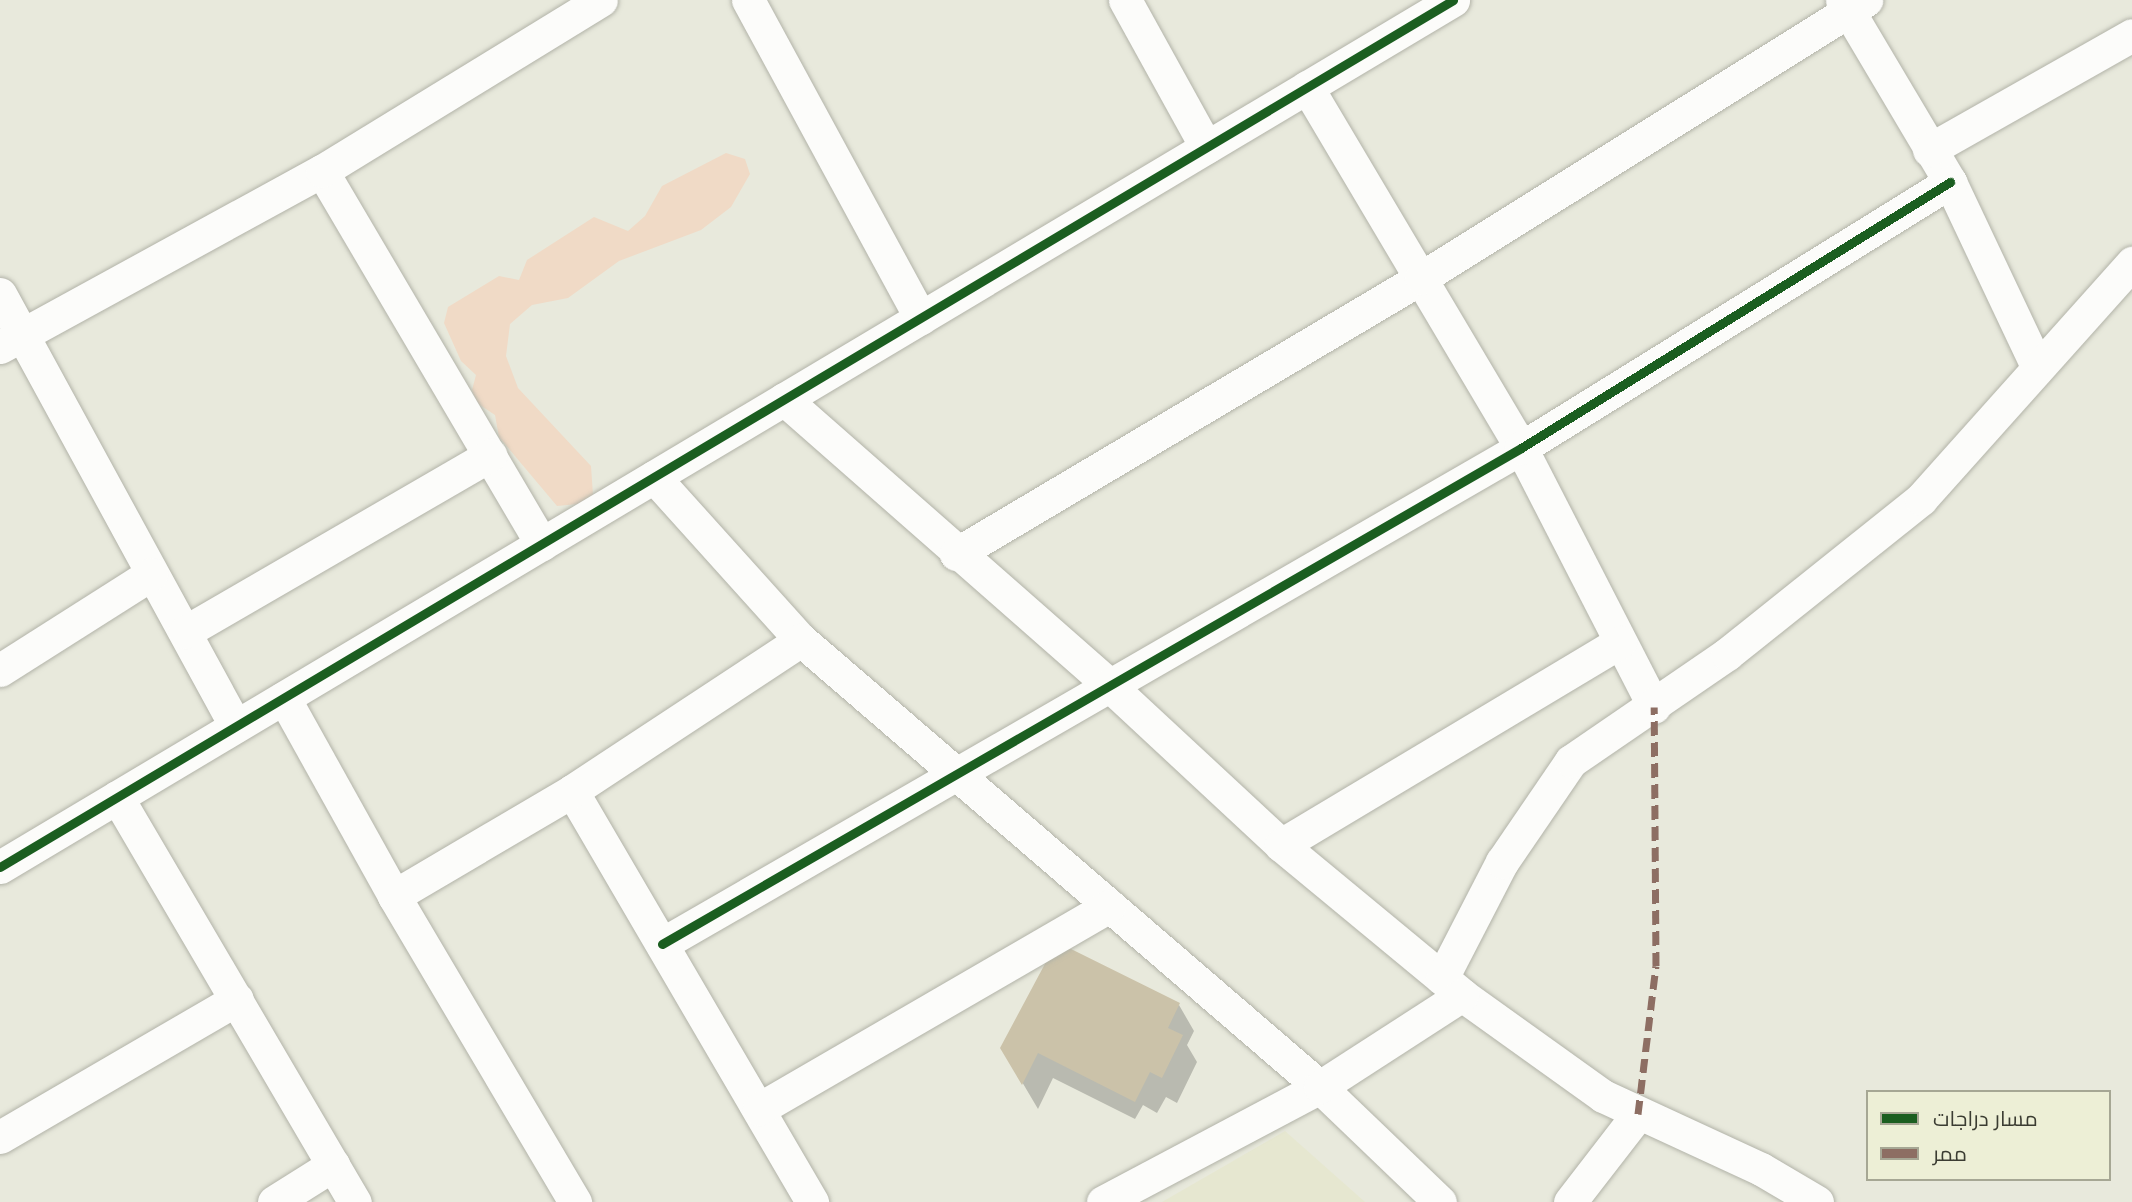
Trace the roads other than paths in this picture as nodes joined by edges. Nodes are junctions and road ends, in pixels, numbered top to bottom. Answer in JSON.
{"nodes":[{"id":1,"x":601,"y":0,"type":"edge"},
{"id":2,"x":748,"y":0,"type":"edge"},
{"id":3,"x":1125,"y":0,"type":"edge"},
{"id":4,"x":1453,"y":0,"type":"edge"},
{"id":5,"x":1852,"y":4,"type":"edge"},
{"id":6,"x":2132,"y":35,"type":"edge"},
{"id":7,"x":1307,"y":87,"type":"junction"},
{"id":8,"x":1206,"y":147,"type":"junction"},
{"id":9,"x":1929,"y":150,"type":"junction"},
{"id":10,"x":322,"y":171,"type":"junction"},
{"id":11,"x":1950,"y":182,"type":"junction"},
{"id":12,"x":2132,"y":263,"type":"edge"},
{"id":13,"x":1422,"y":278,"type":"junction"},
{"id":14,"x":0,"y":294,"type":"edge"},
{"id":15,"x":921,"y":318,"type":"junction"},
{"id":16,"x":11,"y":340,"type":"edge"},
{"id":17,"x":2037,"y":366,"type":"junction"},
{"id":18,"x":785,"y":399,"type":"junction"},
{"id":19,"x":1521,"y":449,"type":"junction"},
{"id":20,"x":490,"y":455,"type":"junction"},
{"id":21,"x":654,"y":477,"type":"junction"},
{"id":22,"x":542,"y":544,"type":"junction"},
{"id":23,"x":956,"y":554,"type":"junction"},
{"id":24,"x":151,"y":574,"type":"junction"},
{"id":25,"x":185,"y":632,"type":"junction"},
{"id":26,"x":801,"y":640,"type":"junction"},
{"id":27,"x":1620,"y":642,"type":"junction"},
{"id":28,"x":0,"y":670,"type":"edge"},
{"id":29,"x":1109,"y":685,"type":"junction"},
{"id":30,"x":284,"y":698,"type":"junction"},
{"id":31,"x":1654,"y":707,"type":"junction"},
{"id":32,"x":236,"y":726,"type":"junction"},
{"id":33,"x":959,"y":776,"type":"junction"},
{"id":34,"x":572,"y":791,"type":"junction"},
{"id":35,"x":117,"y":797,"type":"junction"},
{"id":36,"x":1280,"y":845,"type":"junction"},
{"id":37,"x":0,"y":867,"type":"edge"},
{"id":38,"x":394,"y":896,"type":"junction"},
{"id":39,"x":1109,"y":906,"type":"junction"},
{"id":40,"x":662,"y":944,"type":"junction"},
{"id":41,"x":1452,"y":987,"type":"junction"},
{"id":42,"x":237,"y":999,"type":"junction"},
{"id":43,"x":1320,"y":1087,"type":"junction"},
{"id":44,"x":759,"y":1109,"type":"junction"},
{"id":45,"x":1638,"y":1114,"type":"junction"},
{"id":46,"x":0,"y":1137,"type":"edge"},
{"id":47,"x":333,"y":1166,"type":"junction"},
{"id":48,"x":1814,"y":1201,"type":"edge"},
{"id":49,"x":274,"y":1202,"type":"edge"},
{"id":50,"x":355,"y":1202,"type":"edge"},
{"id":51,"x":575,"y":1202,"type":"edge"},
{"id":52,"x":812,"y":1202,"type":"edge"},
{"id":53,"x":1103,"y":1202,"type":"edge"},
{"id":54,"x":1440,"y":1202,"type":"edge"},
{"id":55,"x":1570,"y":1202,"type":"edge"}],
"edges":[{"from":1,"to":10,"type":"street"},
{"from":2,"to":15,"type":"street"},
{"from":3,"to":8,"type":"street"},
{"from":4,"to":7,"type":"street"},
{"from":5,"to":9,"type":"street"},
{"from":5,"to":13,"type":"street"},
{"from":6,"to":9,"type":"street"},
{"from":7,"to":8,"type":"street"},
{"from":7,"to":13,"type":"street"},
{"from":8,"to":15,"type":"street"},
{"from":9,"to":11,"type":"street"},
{"from":10,"to":16,"type":"street"},
{"from":10,"to":20,"type":"street"},
{"from":11,"to":17,"type":"street"},
{"from":11,"to":19,"type":"street"},
{"from":12,"to":17,"type":"street"},
{"from":13,"to":19,"type":"street"},
{"from":13,"to":23,"type":"street"},
{"from":14,"to":16,"type":"street"},
{"from":15,"to":18,"type":"street"},
{"from":16,"to":24,"type":"street"},
{"from":17,"to":31,"type":"street"},
{"from":18,"to":21,"type":"street"},
{"from":18,"to":23,"type":"street"},
{"from":19,"to":27,"type":"street"},
{"from":19,"to":29,"type":"street"},
{"from":20,"to":22,"type":"street"},
{"from":20,"to":25,"type":"street"},
{"from":21,"to":22,"type":"street"},
{"from":21,"to":26,"type":"street"},
{"from":22,"to":30,"type":"street"},
{"from":23,"to":29,"type":"street"},
{"from":24,"to":25,"type":"street"},
{"from":24,"to":28,"type":"street"},
{"from":25,"to":32,"type":"street"},
{"from":26,"to":33,"type":"street"},
{"from":26,"to":34,"type":"street"},
{"from":27,"to":31,"type":"street"},
{"from":27,"to":36,"type":"street"},
{"from":29,"to":33,"type":"street"},
{"from":29,"to":36,"type":"street"},
{"from":30,"to":32,"type":"street"},
{"from":30,"to":38,"type":"street"},
{"from":31,"to":41,"type":"street"},
{"from":32,"to":35,"type":"street"},
{"from":33,"to":39,"type":"street"},
{"from":33,"to":40,"type":"street"},
{"from":34,"to":38,"type":"street"},
{"from":34,"to":40,"type":"street"},
{"from":35,"to":37,"type":"street"},
{"from":35,"to":42,"type":"street"},
{"from":36,"to":41,"type":"street"},
{"from":38,"to":51,"type":"street"},
{"from":39,"to":43,"type":"street"},
{"from":39,"to":44,"type":"street"},
{"from":40,"to":44,"type":"street"},
{"from":41,"to":43,"type":"street"},
{"from":41,"to":45,"type":"street"},
{"from":42,"to":46,"type":"street"},
{"from":42,"to":47,"type":"street"},
{"from":43,"to":53,"type":"street"},
{"from":43,"to":54,"type":"street"},
{"from":44,"to":52,"type":"street"},
{"from":45,"to":48,"type":"street"},
{"from":45,"to":55,"type":"street"},
{"from":47,"to":49,"type":"street"},
{"from":47,"to":50,"type":"street"}]}
